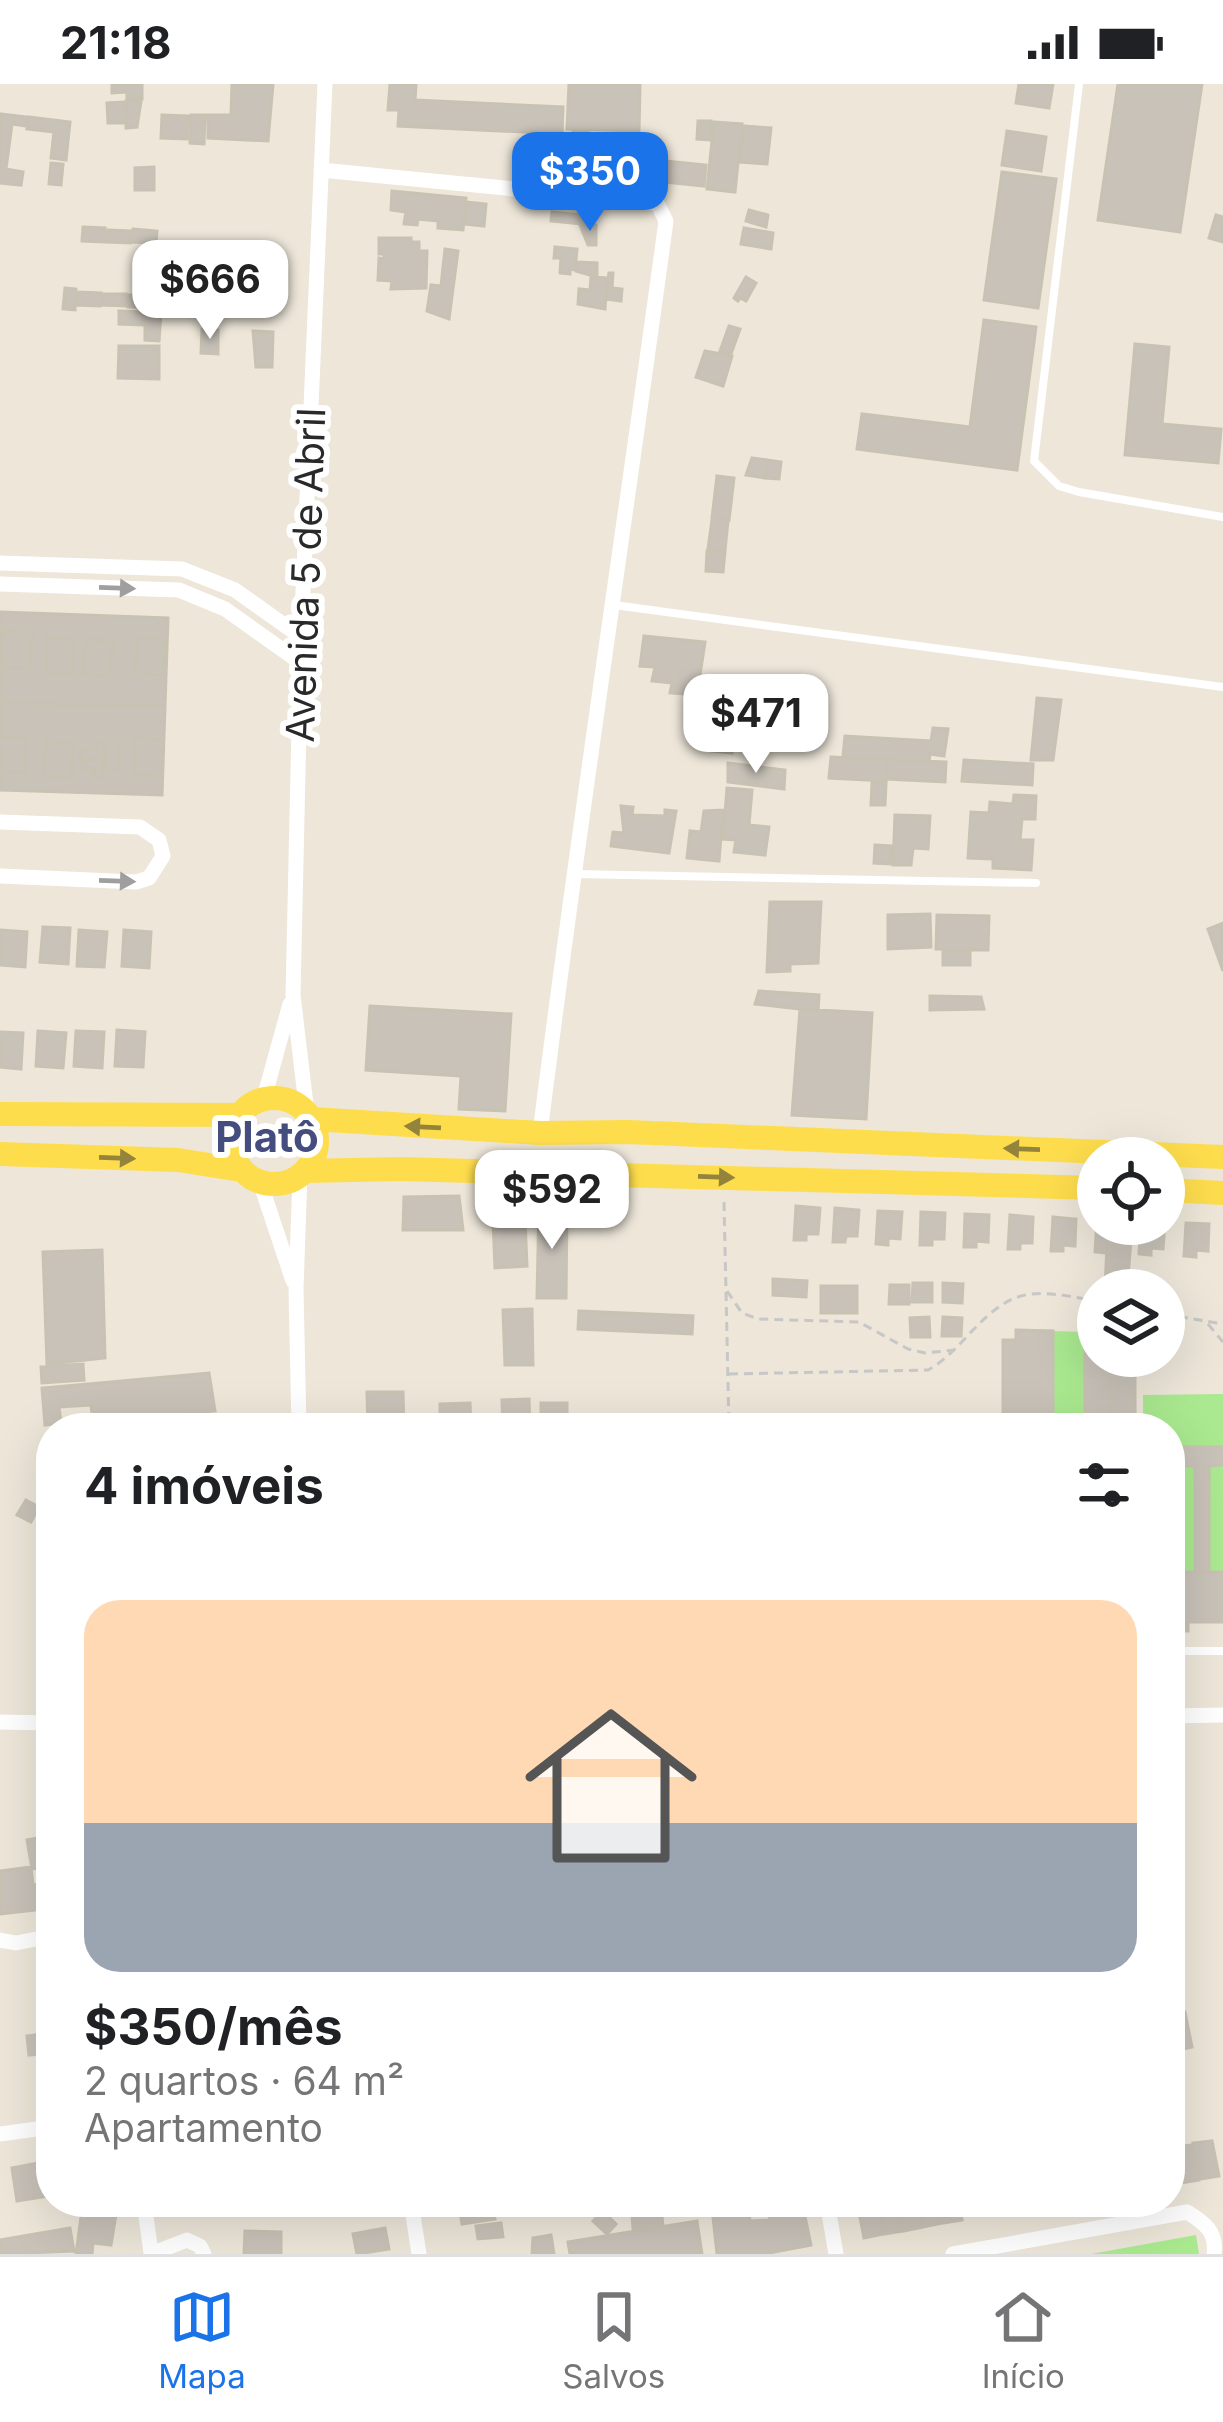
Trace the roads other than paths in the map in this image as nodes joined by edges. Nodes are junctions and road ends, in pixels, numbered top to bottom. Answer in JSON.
{"nodes":[{"id":1,"x":325,"y":84,"type":"edge"},
{"id":2,"x":1079,"y":84,"type":"edge"},
{"id":3,"x":321,"y":170,"type":"junction"},
{"id":4,"x":1223,"y":517,"type":"edge"},
{"id":5,"x":0,"y":563,"type":"edge"},
{"id":6,"x":0,"y":584,"type":"edge"},
{"id":7,"x":614,"y":605,"type":"junction"},
{"id":8,"x":301,"y":637,"type":"junction"},
{"id":9,"x":301,"y":663,"type":"junction"},
{"id":10,"x":1223,"y":687,"type":"edge"},
{"id":11,"x":0,"y":822,"type":"edge"},
{"id":12,"x":572,"y":874,"type":"junction"},
{"id":13,"x":0,"y":876,"type":"edge"},
{"id":14,"x":1036,"y":884,"type":"dead end"},
{"id":15,"x":293,"y":995,"type":"junction"},
{"id":16,"x":264,"y":1098,"type":"junction"},
{"id":17,"x":0,"y":1114,"type":"edge"},
{"id":18,"x":239,"y":1114,"type":"junction"},
{"id":19,"x":309,"y":1116,"type":"junction"},
{"id":20,"x":540,"y":1132,"type":"junction"},
{"id":21,"x":628,"y":1132,"type":"junction"},
{"id":22,"x":0,"y":1154,"type":"edge"},
{"id":23,"x":1223,"y":1156,"type":"edge"},
{"id":24,"x":303,"y":1173,"type":"junction"},
{"id":25,"x":628,"y":1175,"type":"junction"},
{"id":26,"x":250,"y":1176,"type":"junction"},
{"id":27,"x":1077,"y":1187,"type":"edge"},
{"id":28,"x":1185,"y":1191,"type":"edge"},
{"id":29,"x":1223,"y":1193,"type":"edge"},
{"id":30,"x":296,"y":1289,"type":"junction"},
{"id":31,"x":299,"y":1413,"type":"edge"},
{"id":32,"x":1185,"y":1651,"type":"edge"},
{"id":33,"x":1223,"y":1651,"type":"edge"},
{"id":34,"x":1223,"y":1715,"type":"edge"},
{"id":35,"x":1185,"y":1716,"type":"edge"},
{"id":36,"x":0,"y":1722,"type":"edge"},
{"id":37,"x":36,"y":1723,"type":"edge"},
{"id":38,"x":36,"y":1939,"type":"edge"},
{"id":39,"x":0,"y":1940,"type":"edge"},
{"id":40,"x":36,"y":2129,"type":"edge"},
{"id":41,"x":0,"y":2134,"type":"edge"},
{"id":42,"x":1185,"y":2212,"type":"edge"},
{"id":43,"x":145,"y":2217,"type":"edge"},
{"id":44,"x":413,"y":2217,"type":"edge"},
{"id":45,"x":830,"y":2217,"type":"edge"},
{"id":46,"x":1159,"y":2217,"type":"edge"},
{"id":47,"x":151,"y":2253,"type":"edge"},
{"id":48,"x":204,"y":2254,"type":"edge"},
{"id":49,"x":419,"y":2254,"type":"edge"},
{"id":50,"x":836,"y":2254,"type":"edge"},
{"id":51,"x":953,"y":2254,"type":"edge"},
{"id":52,"x":1214,"y":2254,"type":"edge"}],
"edges":[{"from":1,"to":3,"type":"street","name":"Avenida 5 de Abril"},
{"from":2,"to":4,"type":"lane"},
{"from":3,"to":7,"type":"street"},
{"from":3,"to":8,"type":"street","name":"Avenida 5 de Abril"},
{"from":5,"to":8,"type":"street"},
{"from":6,"to":9,"type":"street","one_way":true},
{"from":7,"to":10,"type":"lane"},
{"from":7,"to":12,"type":"street"},
{"from":8,"to":9,"type":"street","name":"Avenida 5 de Abril"},
{"from":9,"to":15,"type":"street","name":"Avenida 5 de Abril"},
{"from":13,"to":11,"type":"street","one_way":true},
{"from":12,"to":14,"type":"lane"},
{"from":12,"to":20,"type":"street"},
{"from":15,"to":16,"type":"street","name":"Avenida 5 de Abril"},
{"from":15,"to":19,"type":"street","name":"Avenida 5 de Abril"},
{"from":16,"to":18,"type":"main road"},
{"from":16,"to":19,"type":"main road"},
{"from":17,"to":18,"type":"main road"},
{"from":18,"to":26,"type":"main road"},
{"from":20,"to":19,"type":"main road","one_way":true},
{"from":19,"to":24,"type":"main road"},
{"from":20,"to":21,"type":"main road"},
{"from":23,"to":21,"type":"main road","one_way":true},
{"from":21,"to":25,"type":"main road"},
{"from":22,"to":26,"type":"main road","one_way":true},
{"from":24,"to":25,"type":"main road"},
{"from":24,"to":26,"type":"main road"},
{"from":24,"to":30,"type":"street"},
{"from":25,"to":27,"type":"main road","one_way":true},
{"from":26,"to":30,"type":"street"},
{"from":28,"to":29,"type":"main road"},
{"from":30,"to":31,"type":"street"},
{"from":32,"to":33,"type":"lane"},
{"from":34,"to":35,"type":"street"},
{"from":36,"to":37,"type":"street"},
{"from":38,"to":39,"type":"street"},
{"from":40,"to":41,"type":"street"},
{"from":42,"to":52,"type":"street"},
{"from":43,"to":47,"type":"street"},
{"from":44,"to":49,"type":"street"},
{"from":45,"to":50,"type":"street"},
{"from":46,"to":51,"type":"street"},
{"from":47,"to":48,"type":"street"}]}
